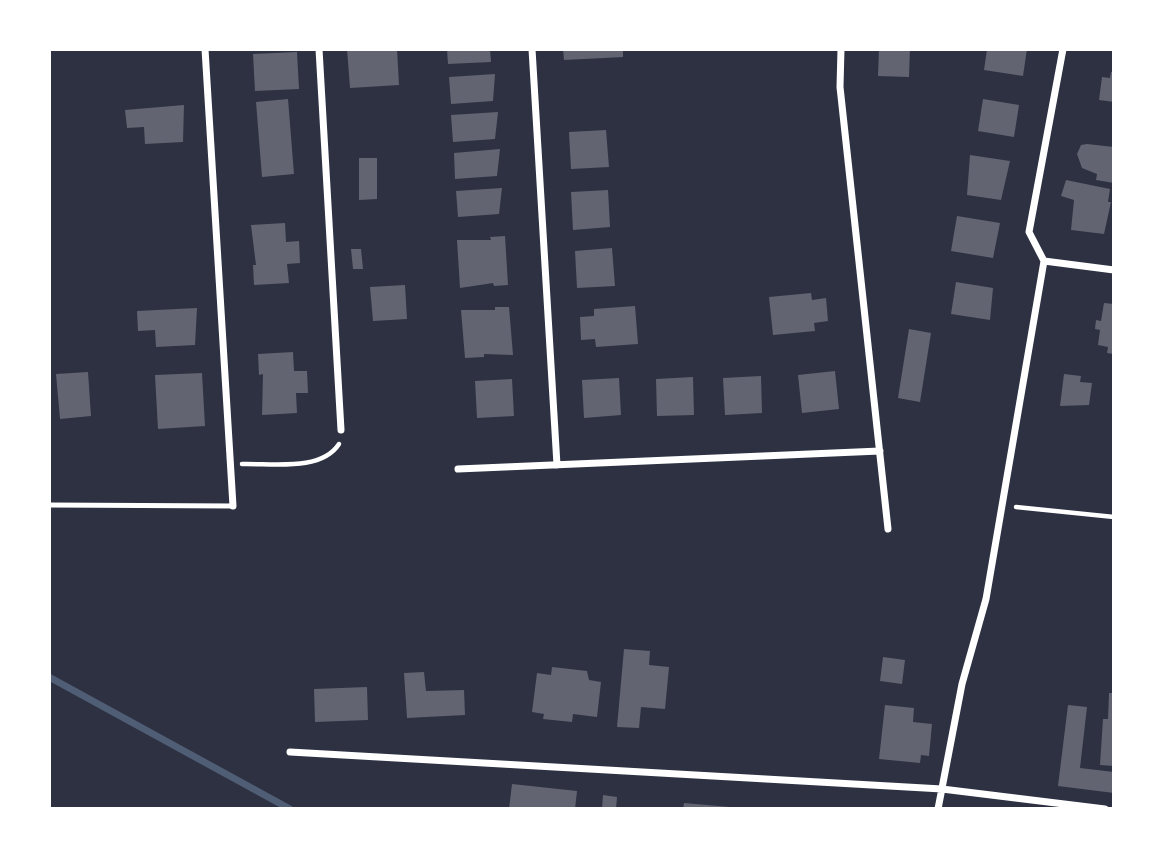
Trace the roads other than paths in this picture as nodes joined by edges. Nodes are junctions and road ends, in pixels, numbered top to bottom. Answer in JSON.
{"nodes":[{"id":1,"x":205,"y":49,"type":"edge"},
{"id":2,"x":320,"y":49,"type":"edge"},
{"id":3,"x":532,"y":49,"type":"edge"},
{"id":4,"x":841,"y":49,"type":"edge"},
{"id":5,"x":1063,"y":49,"type":"edge"},
{"id":6,"x":1045,"y":261,"type":"junction"},
{"id":7,"x":1114,"y":270,"type":"edge"},
{"id":8,"x":341,"y":430,"type":"road end"},
{"id":9,"x":880,"y":451,"type":"junction"},
{"id":10,"x":556,"y":465,"type":"junction"},
{"id":11,"x":458,"y":469,"type":"dead end"},
{"id":12,"x":49,"y":505,"type":"edge"},
{"id":13,"x":233,"y":506,"type":"joint"},
{"id":14,"x":888,"y":529,"type":"dead end"},
{"id":15,"x":290,"y":752,"type":"dead end"},
{"id":16,"x":942,"y":789,"type":"junction"},
{"id":17,"x":938,"y":809,"type":"edge"},
{"id":18,"x":1105,"y":809,"type":"edge"}],
"edges":[{"from":1,"to":13,"type":"street"},
{"from":2,"to":8,"type":"street"},
{"from":3,"to":10,"type":"street"},
{"from":4,"to":9,"type":"street"},
{"from":5,"to":6,"type":"street"},
{"from":6,"to":7,"type":"street"},
{"from":6,"to":16,"type":"street"},
{"from":9,"to":10,"type":"street"},
{"from":9,"to":14,"type":"street"},
{"from":10,"to":11,"type":"street"},
{"from":12,"to":13,"type":"lane"},
{"from":15,"to":16,"type":"street"},
{"from":16,"to":17,"type":"street"},
{"from":16,"to":18,"type":"street"}]}
